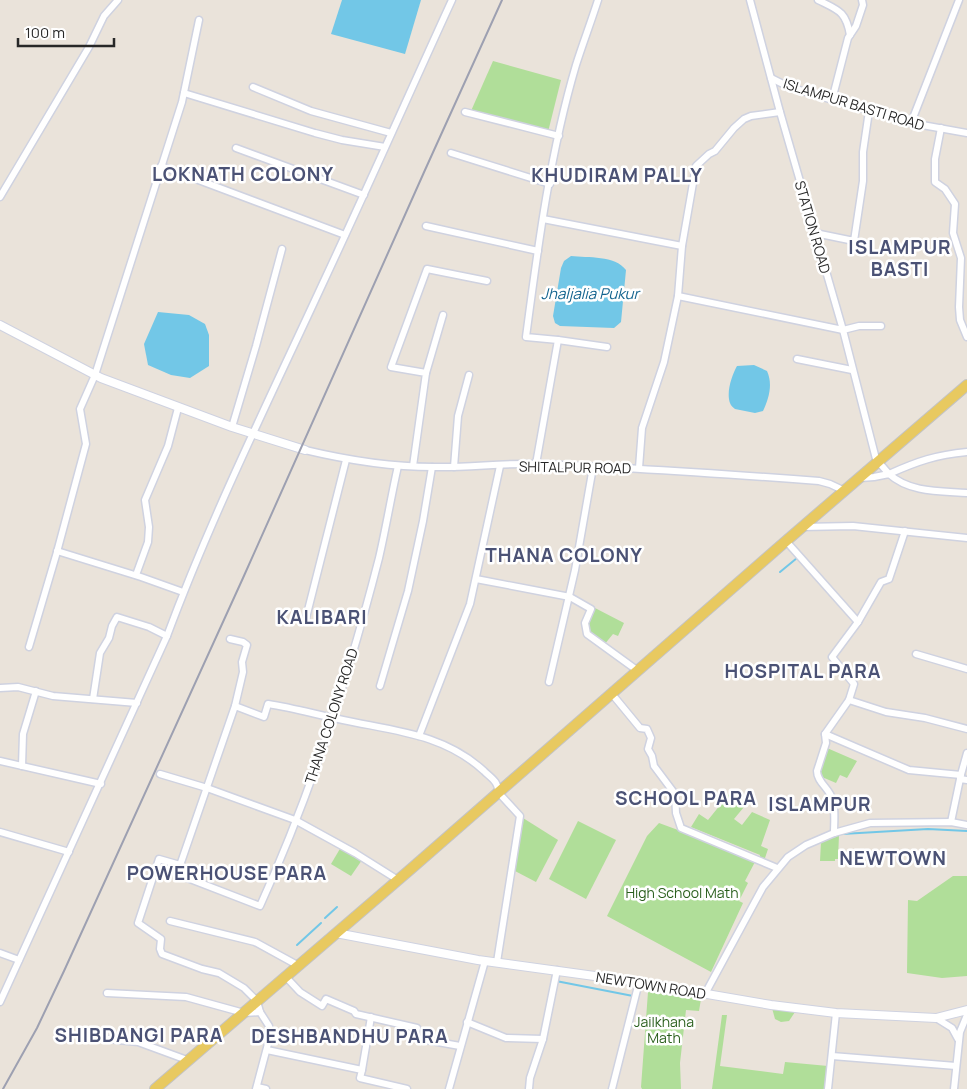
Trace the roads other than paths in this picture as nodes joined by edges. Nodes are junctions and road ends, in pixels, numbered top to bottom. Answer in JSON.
{"nodes":[{"id":1,"x":118,"y":0,"type":"edge"},
{"id":2,"x":452,"y":0,"type":"edge"},
{"id":3,"x":598,"y":0,"type":"edge"},
{"id":4,"x":750,"y":0,"type":"edge"},
{"id":5,"x":818,"y":0,"type":"edge"},
{"id":6,"x":862,"y":0,"type":"edge"},
{"id":7,"x":959,"y":0,"type":"edge"},
{"id":8,"x":199,"y":20,"type":"dead end"},
{"id":9,"x":850,"y":35,"type":"junction"},
{"id":10,"x":771,"y":78,"type":"junction"},
{"id":11,"x":253,"y":87,"type":"dead end"},
{"id":12,"x":184,"y":93,"type":"junction"},
{"id":13,"x":832,"y":100,"type":"junction"},
{"id":14,"x":869,"y":111,"type":"junction"},
{"id":15,"x":466,"y":112,"type":"dead end"},
{"id":16,"x":780,"y":112,"type":"junction"},
{"id":17,"x":911,"y":123,"type":"junction"},
{"id":18,"x":941,"y":128,"type":"junction"},
{"id":19,"x":967,"y":133,"type":"edge"},
{"id":20,"x":391,"y":134,"type":"junction"},
{"id":21,"x":559,"y":136,"type":"junction"},
{"id":22,"x":385,"y":147,"type":"junction"},
{"id":23,"x":236,"y":148,"type":"dead end"},
{"id":24,"x":451,"y":153,"type":"dead end"},
{"id":25,"x":161,"y":166,"type":"junction"},
{"id":26,"x":550,"y":184,"type":"junction"},
{"id":27,"x":364,"y":194,"type":"junction"},
{"id":28,"x":0,"y":197,"type":"edge"},
{"id":29,"x":543,"y":219,"type":"junction"},
{"id":30,"x":426,"y":226,"type":"dead end"},
{"id":31,"x":815,"y":233,"type":"junction"},
{"id":32,"x":345,"y":235,"type":"junction"},
{"id":33,"x":682,"y":246,"type":"junction"},
{"id":34,"x":282,"y":249,"type":"dead end"},
{"id":35,"x":538,"y":251,"type":"junction"},
{"id":36,"x":487,"y":281,"type":"dead end"},
{"id":37,"x":678,"y":296,"type":"junction"},
{"id":38,"x":443,"y":315,"type":"dead end"},
{"id":39,"x":0,"y":325,"type":"edge"},
{"id":40,"x":881,"y":326,"type":"dead end"},
{"id":41,"x":843,"y":330,"type":"junction"},
{"id":42,"x":967,"y":337,"type":"edge"},
{"id":43,"x":558,"y":340,"type":"junction"},
{"id":44,"x":607,"y":347,"type":"dead end"},
{"id":45,"x":798,"y":359,"type":"dead end"},
{"id":46,"x":852,"y":370,"type":"junction"},
{"id":47,"x":426,"y":373,"type":"junction"},
{"id":48,"x":95,"y":375,"type":"junction"},
{"id":49,"x":469,"y":375,"type":"dead end"},
{"id":50,"x":967,"y":385,"type":"edge"},
{"id":51,"x":178,"y":408,"type":"junction"},
{"id":52,"x":232,"y":427,"type":"junction"},
{"id":53,"x":252,"y":434,"type":"junction"},
{"id":54,"x":305,"y":450,"type":"joint"},
{"id":55,"x":967,"y":452,"type":"edge"},
{"id":56,"x":877,"y":457,"type":"junction"},
{"id":57,"x":346,"y":460,"type":"junction"},
{"id":58,"x":536,"y":464,"type":"junction"},
{"id":59,"x":398,"y":466,"type":"junction"},
{"id":60,"x":413,"y":466,"type":"junction"},
{"id":61,"x":500,"y":466,"type":"junction"},
{"id":62,"x":454,"y":467,"type":"junction"},
{"id":63,"x":594,"y":467,"type":"junction"},
{"id":64,"x":432,"y":468,"type":"junction"},
{"id":65,"x":639,"y":468,"type":"junction"},
{"id":66,"x":889,"y":474,"type":"junction"},
{"id":67,"x":860,"y":478,"type":"junction"},
{"id":68,"x":845,"y":491,"type":"junction"},
{"id":69,"x":967,"y":493,"type":"edge"},
{"id":70,"x":802,"y":527,"type":"junction"},
{"id":71,"x":905,"y":531,"type":"junction"},
{"id":72,"x":967,"y":538,"type":"edge"},
{"id":73,"x":786,"y":541,"type":"junction"},
{"id":74,"x":57,"y":551,"type":"junction"},
{"id":75,"x":136,"y":575,"type":"junction"},
{"id":76,"x":476,"y":579,"type":"junction"},
{"id":77,"x":183,"y":592,"type":"junction"},
{"id":78,"x":570,"y":596,"type":"junction"},
{"id":79,"x":306,"y":618,"type":"dead end"},
{"id":80,"x":858,"y":622,"type":"junction"},
{"id":81,"x":167,"y":636,"type":"junction"},
{"id":82,"x":230,"y":639,"type":"dead end"},
{"id":83,"x":29,"y":647,"type":"dead end"},
{"id":84,"x":916,"y":654,"type":"dead end"},
{"id":85,"x":967,"y":669,"type":"edge"},
{"id":86,"x":638,"y":671,"type":"junction"},
{"id":87,"x":549,"y":682,"type":"dead end"},
{"id":88,"x":380,"y":686,"type":"dead end"},
{"id":89,"x":0,"y":688,"type":"edge"},
{"id":90,"x":36,"y":692,"type":"junction"},
{"id":91,"x":612,"y":694,"type":"junction"},
{"id":92,"x":93,"y":699,"type":"junction"},
{"id":93,"x":850,"y":700,"type":"junction"},
{"id":94,"x":137,"y":703,"type":"junction"},
{"id":95,"x":235,"y":706,"type":"junction"},
{"id":96,"x":333,"y":718,"type":"junction"},
{"id":97,"x":967,"y":729,"type":"edge"},
{"id":98,"x":824,"y":734,"type":"junction"},
{"id":99,"x":419,"y":736,"type":"junction"},
{"id":100,"x":967,"y":753,"type":"edge"},
{"id":101,"x":0,"y":761,"type":"edge"},
{"id":102,"x":22,"y":766,"type":"junction"},
{"id":103,"x":160,"y":774,"type":"dead end"},
{"id":104,"x":963,"y":778,"type":"edge"},
{"id":105,"x":100,"y":784,"type":"junction"},
{"id":106,"x":207,"y":788,"type":"junction"},
{"id":107,"x":498,"y":792,"type":"junction"},
{"id":108,"x":295,"y":820,"type":"junction"},
{"id":109,"x":951,"y":822,"type":"junction"},
{"id":110,"x":967,"y":825,"type":"edge"},
{"id":111,"x":0,"y":832,"type":"edge"},
{"id":112,"x":834,"y":833,"type":"junction"},
{"id":113,"x":69,"y":852,"type":"junction"},
{"id":114,"x":180,"y":865,"type":"junction"},
{"id":115,"x":777,"y":868,"type":"junction"},
{"id":116,"x":398,"y":880,"type":"junction"},
{"id":117,"x":170,"y":921,"type":"dead end"},
{"id":118,"x":336,"y":934,"type":"junction"},
{"id":119,"x":0,"y":953,"type":"edge"},
{"id":120,"x":19,"y":960,"type":"junction"},
{"id":121,"x":485,"y":961,"type":"junction"},
{"id":122,"x":497,"y":962,"type":"junction"},
{"id":123,"x":299,"y":966,"type":"junction"},
{"id":124,"x":557,"y":970,"type":"junction"},
{"id":125,"x":286,"y":977,"type":"junction"},
{"id":126,"x":639,"y":982,"type":"junction"},
{"id":127,"x":107,"y":993,"type":"dead end"},
{"id":128,"x":705,"y":994,"type":"junction"},
{"id":129,"x":256,"y":1001,"type":"junction"},
{"id":130,"x":0,"y":1002,"type":"edge"},
{"id":131,"x":967,"y":1010,"type":"edge"},
{"id":132,"x":260,"y":1012,"type":"junction"},
{"id":133,"x":244,"y":1013,"type":"junction"},
{"id":134,"x":836,"y":1013,"type":"junction"},
{"id":135,"x":967,"y":1015,"type":"edge"},
{"id":136,"x":371,"y":1018,"type":"junction"},
{"id":137,"x":936,"y":1018,"type":"junction"},
{"id":138,"x":467,"y":1022,"type":"junction"},
{"id":139,"x":98,"y":1038,"type":"dead end"},
{"id":140,"x":543,"y":1039,"type":"junction"},
{"id":141,"x":959,"y":1040,"type":"junction"},
{"id":142,"x":460,"y":1046,"type":"junction"},
{"id":143,"x":267,"y":1050,"type":"junction"},
{"id":144,"x":832,"y":1056,"type":"junction"},
{"id":145,"x":187,"y":1060,"type":"junction"},
{"id":146,"x":956,"y":1066,"type":"junction"},
{"id":147,"x":362,"y":1070,"type":"junction"},
{"id":148,"x":160,"y":1087,"type":"edge"},
{"id":149,"x":256,"y":1088,"type":"edge"},
{"id":150,"x":266,"y":1089,"type":"edge"},
{"id":151,"x":408,"y":1089,"type":"edge"},
{"id":152,"x":449,"y":1089,"type":"edge"},
{"id":153,"x":529,"y":1089,"type":"edge"},
{"id":154,"x":612,"y":1089,"type":"edge"},
{"id":155,"x":828,"y":1089,"type":"edge"},
{"id":156,"x":954,"y":1089,"type":"edge"}],
"edges":[{"from":1,"to":28,"type":"street"},
{"from":2,"to":20,"type":"street"},
{"from":3,"to":21,"type":"street"},
{"from":4,"to":10,"type":"street","name":"STATION ROAD"},
{"from":5,"to":9,"type":"street"},
{"from":6,"to":9,"type":"street"},
{"from":7,"to":17,"type":"street"},
{"from":8,"to":12,"type":"street"},
{"from":9,"to":13,"type":"street"},
{"from":10,"to":13,"type":"street","name":"ISLAMPUR BASTI ROAD"},
{"from":10,"to":16,"type":"street","name":"STATION ROAD"},
{"from":11,"to":20,"type":"street"},
{"from":12,"to":22,"type":"street"},
{"from":12,"to":25,"type":"street"},
{"from":13,"to":14,"type":"street","name":"ISLAMPUR BASTI ROAD"},
{"from":14,"to":17,"type":"street","name":"ISLAMPUR BASTI ROAD"},
{"from":14,"to":31,"type":"street"},
{"from":15,"to":21,"type":"street"},
{"from":16,"to":31,"type":"street","name":"STATION ROAD"},
{"from":16,"to":33,"type":"street"},
{"from":17,"to":18,"type":"street","name":"ISLAMPUR BASTI ROAD"},
{"from":18,"to":19,"type":"street","name":"ISLAMPUR BASTI ROAD"},
{"from":18,"to":42,"type":"street"},
{"from":20,"to":22,"type":"street"},
{"from":21,"to":26,"type":"street"},
{"from":22,"to":27,"type":"street"},
{"from":23,"to":27,"type":"street"},
{"from":24,"to":26,"type":"street"},
{"from":25,"to":32,"type":"street"},
{"from":25,"to":48,"type":"street"},
{"from":26,"to":29,"type":"street"},
{"from":27,"to":32,"type":"street"},
{"from":29,"to":33,"type":"street"},
{"from":29,"to":35,"type":"street"},
{"from":30,"to":35,"type":"street"},
{"from":31,"to":41,"type":"street","name":"STATION ROAD"},
{"from":32,"to":53,"type":"street"},
{"from":33,"to":37,"type":"street"},
{"from":34,"to":52,"type":"street"},
{"from":35,"to":43,"type":"street"},
{"from":36,"to":47,"type":"street"},
{"from":37,"to":41,"type":"street"},
{"from":37,"to":65,"type":"street"},
{"from":38,"to":47,"type":"street"},
{"from":39,"to":48,"type":"street"},
{"from":40,"to":41,"type":"street"},
{"from":41,"to":46,"type":"street","name":"STATION ROAD"},
{"from":43,"to":44,"type":"street"},
{"from":43,"to":58,"type":"street"},
{"from":45,"to":46,"type":"street"},
{"from":46,"to":56,"type":"street","name":"STATION ROAD"},
{"from":47,"to":60,"type":"street"},
{"from":48,"to":51,"type":"street"},
{"from":48,"to":74,"type":"street"},
{"from":49,"to":62,"type":"street"},
{"from":50,"to":56,"type":"main road"},
{"from":51,"to":52,"type":"street"},
{"from":51,"to":75,"type":"street"},
{"from":52,"to":53,"type":"street"},
{"from":53,"to":54,"type":"street"},
{"from":53,"to":77,"type":"street"},
{"from":54,"to":57,"type":"street","name":"SHITALPUR ROAD"},
{"from":55,"to":66,"type":"street"},
{"from":56,"to":66,"type":"street"},
{"from":56,"to":67,"type":"main road"},
{"from":57,"to":59,"type":"street","name":"SHITALPUR ROAD"},
{"from":57,"to":79,"type":"street"},
{"from":58,"to":61,"type":"street","name":"SHITALPUR ROAD"},
{"from":58,"to":63,"type":"street","name":"SHITALPUR ROAD"},
{"from":59,"to":60,"type":"street","name":"SHITALPUR ROAD"},
{"from":59,"to":96,"type":"street","name":"THANA COLONY ROAD"},
{"from":60,"to":64,"type":"street","name":"SHITALPUR ROAD"},
{"from":61,"to":62,"type":"street","name":"SHITALPUR ROAD"},
{"from":61,"to":76,"type":"street"},
{"from":62,"to":64,"type":"street","name":"SHITALPUR ROAD"},
{"from":63,"to":65,"type":"street","name":"SHITALPUR ROAD"},
{"from":63,"to":78,"type":"street"},
{"from":64,"to":88,"type":"street"},
{"from":65,"to":68,"type":"street","name":"SHITALPUR ROAD"},
{"from":66,"to":67,"type":"street"},
{"from":66,"to":69,"type":"street"},
{"from":67,"to":68,"type":"main road"},
{"from":68,"to":70,"type":"main road"},
{"from":70,"to":71,"type":"street"},
{"from":70,"to":73,"type":"main road"},
{"from":71,"to":72,"type":"street"},
{"from":71,"to":80,"type":"street"},
{"from":73,"to":80,"type":"street"},
{"from":73,"to":86,"type":"main road"},
{"from":74,"to":75,"type":"street"},
{"from":74,"to":83,"type":"street"},
{"from":75,"to":77,"type":"street"},
{"from":76,"to":78,"type":"street"},
{"from":76,"to":99,"type":"street"},
{"from":77,"to":81,"type":"street"},
{"from":78,"to":86,"type":"street"},
{"from":78,"to":87,"type":"street"},
{"from":80,"to":93,"type":"street"},
{"from":81,"to":92,"type":"street"},
{"from":81,"to":94,"type":"street"},
{"from":82,"to":95,"type":"street"},
{"from":84,"to":85,"type":"street"},
{"from":86,"to":91,"type":"main road"},
{"from":89,"to":90,"type":"street"},
{"from":90,"to":92,"type":"street"},
{"from":90,"to":102,"type":"street"},
{"from":91,"to":107,"type":"main road"},
{"from":91,"to":115,"type":"street"},
{"from":92,"to":94,"type":"street"},
{"from":93,"to":97,"type":"street"},
{"from":93,"to":98,"type":"street"},
{"from":94,"to":105,"type":"street"},
{"from":95,"to":96,"type":"street"},
{"from":95,"to":106,"type":"street"},
{"from":96,"to":99,"type":"street"},
{"from":96,"to":108,"type":"street","name":"THANA COLONY ROAD"},
{"from":98,"to":104,"type":"street"},
{"from":98,"to":112,"type":"street"},
{"from":99,"to":107,"type":"street"},
{"from":100,"to":104,"type":"street"},
{"from":101,"to":102,"type":"street"},
{"from":102,"to":105,"type":"street"},
{"from":103,"to":106,"type":"street"},
{"from":104,"to":109,"type":"street"},
{"from":105,"to":113,"type":"street"},
{"from":106,"to":108,"type":"street"},
{"from":106,"to":114,"type":"street"},
{"from":107,"to":116,"type":"main road"},
{"from":107,"to":122,"type":"street"},
{"from":108,"to":114,"type":"street","name":"THANA COLONY ROAD"},
{"from":108,"to":116,"type":"street"},
{"from":109,"to":110,"type":"street"},
{"from":109,"to":112,"type":"street"},
{"from":111,"to":113,"type":"street"},
{"from":112,"to":115,"type":"street"},
{"from":113,"to":120,"type":"street"},
{"from":114,"to":129,"type":"street"},
{"from":115,"to":128,"type":"street"},
{"from":116,"to":118,"type":"main road"},
{"from":117,"to":123,"type":"street"},
{"from":118,"to":121,"type":"street","name":"NEWTOWN ROAD"},
{"from":118,"to":123,"type":"main road"},
{"from":119,"to":120,"type":"street"},
{"from":120,"to":130,"type":"street"},
{"from":121,"to":122,"type":"street","name":"NEWTOWN ROAD"},
{"from":121,"to":138,"type":"street"},
{"from":122,"to":124,"type":"street","name":"NEWTOWN ROAD"},
{"from":123,"to":125,"type":"main road"},
{"from":124,"to":126,"type":"street","name":"NEWTOWN ROAD"},
{"from":124,"to":140,"type":"street"},
{"from":125,"to":129,"type":"main road"},
{"from":125,"to":136,"type":"street"},
{"from":126,"to":128,"type":"street","name":"NEWTOWN ROAD"},
{"from":126,"to":154,"type":"street"},
{"from":127,"to":133,"type":"street"},
{"from":128,"to":134,"type":"street","name":"NEWTOWN ROAD"},
{"from":129,"to":132,"type":"street"},
{"from":129,"to":133,"type":"main road"},
{"from":131,"to":137,"type":"street","name":"NEWTOWN ROAD"},
{"from":132,"to":133,"type":"street"},
{"from":132,"to":143,"type":"street"},
{"from":133,"to":145,"type":"main road"},
{"from":134,"to":137,"type":"street","name":"NEWTOWN ROAD"},
{"from":134,"to":144,"type":"street"},
{"from":135,"to":141,"type":"street"},
{"from":136,"to":142,"type":"street"},
{"from":136,"to":147,"type":"street"},
{"from":137,"to":141,"type":"street"},
{"from":138,"to":140,"type":"street"},
{"from":138,"to":142,"type":"street"},
{"from":139,"to":145,"type":"street"},
{"from":140,"to":153,"type":"street"},
{"from":141,"to":146,"type":"street"},
{"from":142,"to":152,"type":"street"},
{"from":143,"to":147,"type":"street"},
{"from":143,"to":149,"type":"street"},
{"from":144,"to":146,"type":"street"},
{"from":144,"to":155,"type":"street"},
{"from":145,"to":148,"type":"main road"},
{"from":146,"to":156,"type":"street"},
{"from":147,"to":151,"type":"street"},
{"from":149,"to":150,"type":"street"}]}
